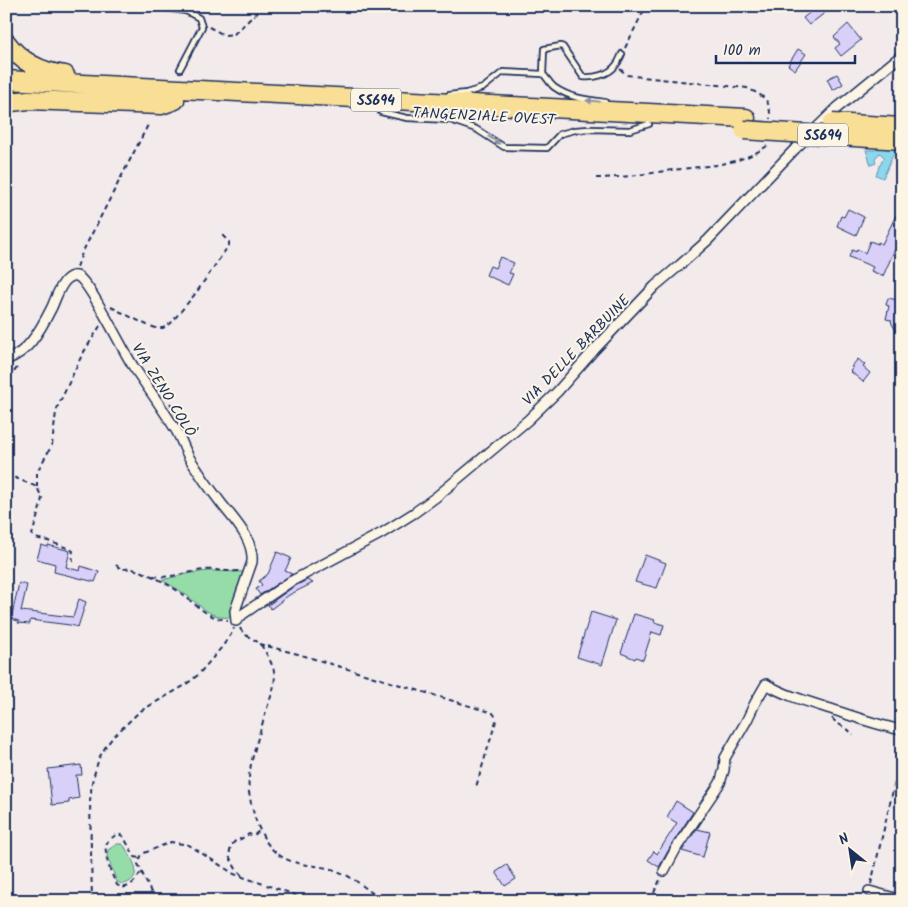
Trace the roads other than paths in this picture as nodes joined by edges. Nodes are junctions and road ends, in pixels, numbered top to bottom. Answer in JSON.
{"nodes":[{"id":1,"x":149,"y":6,"type":"edge"},
{"id":2,"x":6,"y":42,"type":"edge"},
{"id":3,"x":622,"y":54,"type":"road end"},
{"id":4,"x":902,"y":55,"type":"edge"},
{"id":5,"x":180,"y":69,"type":"dead end"},
{"id":6,"x":544,"y":74,"type":"junction"},
{"id":7,"x":6,"y":80,"type":"edge"},
{"id":8,"x":6,"y":91,"type":"edge"},
{"id":9,"x":181,"y":95,"type":"junction"},
{"id":10,"x":395,"y":95,"type":"dead end"},
{"id":11,"x":446,"y":95,"type":"dead end"},
{"id":12,"x":610,"y":103,"type":"dead end"},
{"id":13,"x":6,"y":104,"type":"edge"},
{"id":14,"x":378,"y":106,"type":"junction"},
{"id":15,"x":639,"y":114,"type":"junction"},
{"id":16,"x":745,"y":124,"type":"junction"},
{"id":17,"x":902,"y":127,"type":"edge"},
{"id":18,"x":902,"y":140,"type":"edge"},
{"id":19,"x":6,"y":360,"type":"edge"},
{"id":20,"x":236,"y":621,"type":"joint"},
{"id":21,"x":902,"y":730,"type":"edge"},
{"id":22,"x":664,"y":871,"type":"road end"},
{"id":23,"x":869,"y":891,"type":"road end"},
{"id":24,"x":902,"y":900,"type":"edge"}],
"edges":[{"from":1,"to":5,"type":"lane"},
{"from":2,"to":9,"type":"highway"},
{"from":3,"to":6,"type":"lane"},
{"from":4,"to":20,"type":"street","name":"VIA DELLE BARBUINE"},
{"from":6,"to":11,"type":"lane"},
{"from":12,"to":6,"type":"lane","one_way":true},
{"from":7,"to":9,"type":"highway","name":"TANGENZIALE OVEST","number":"SS694"},
{"from":8,"to":9,"type":"highway","name":"TANGENZIALE OVEST","number":"SS694"},
{"from":9,"to":13,"type":"highway"},
{"from":9,"to":14,"type":"highway","name":"TANGENZIALE OVEST","number":"SS694"},
{"from":10,"to":14,"type":"lane"},
{"from":14,"to":15,"type":"highway","name":"TANGENZIALE OVEST","number":"SS694"},
{"from":14,"to":15,"type":"lane","one_way":true},
{"from":15,"to":16,"type":"highway","name":"TANGENZIALE OVEST","number":"SS694"},
{"from":16,"to":17,"type":"highway","name":"TANGENZIALE OVEST","number":"SS694","bridge":true},
{"from":16,"to":18,"type":"highway","name":"TANGENZIALE OVEST","number":"SS694","bridge":true},
{"from":19,"to":20,"type":"street","name":"VIA ZENO COLÒ"},
{"from":21,"to":22,"type":"street"},
{"from":23,"to":24,"type":"street"}]}
